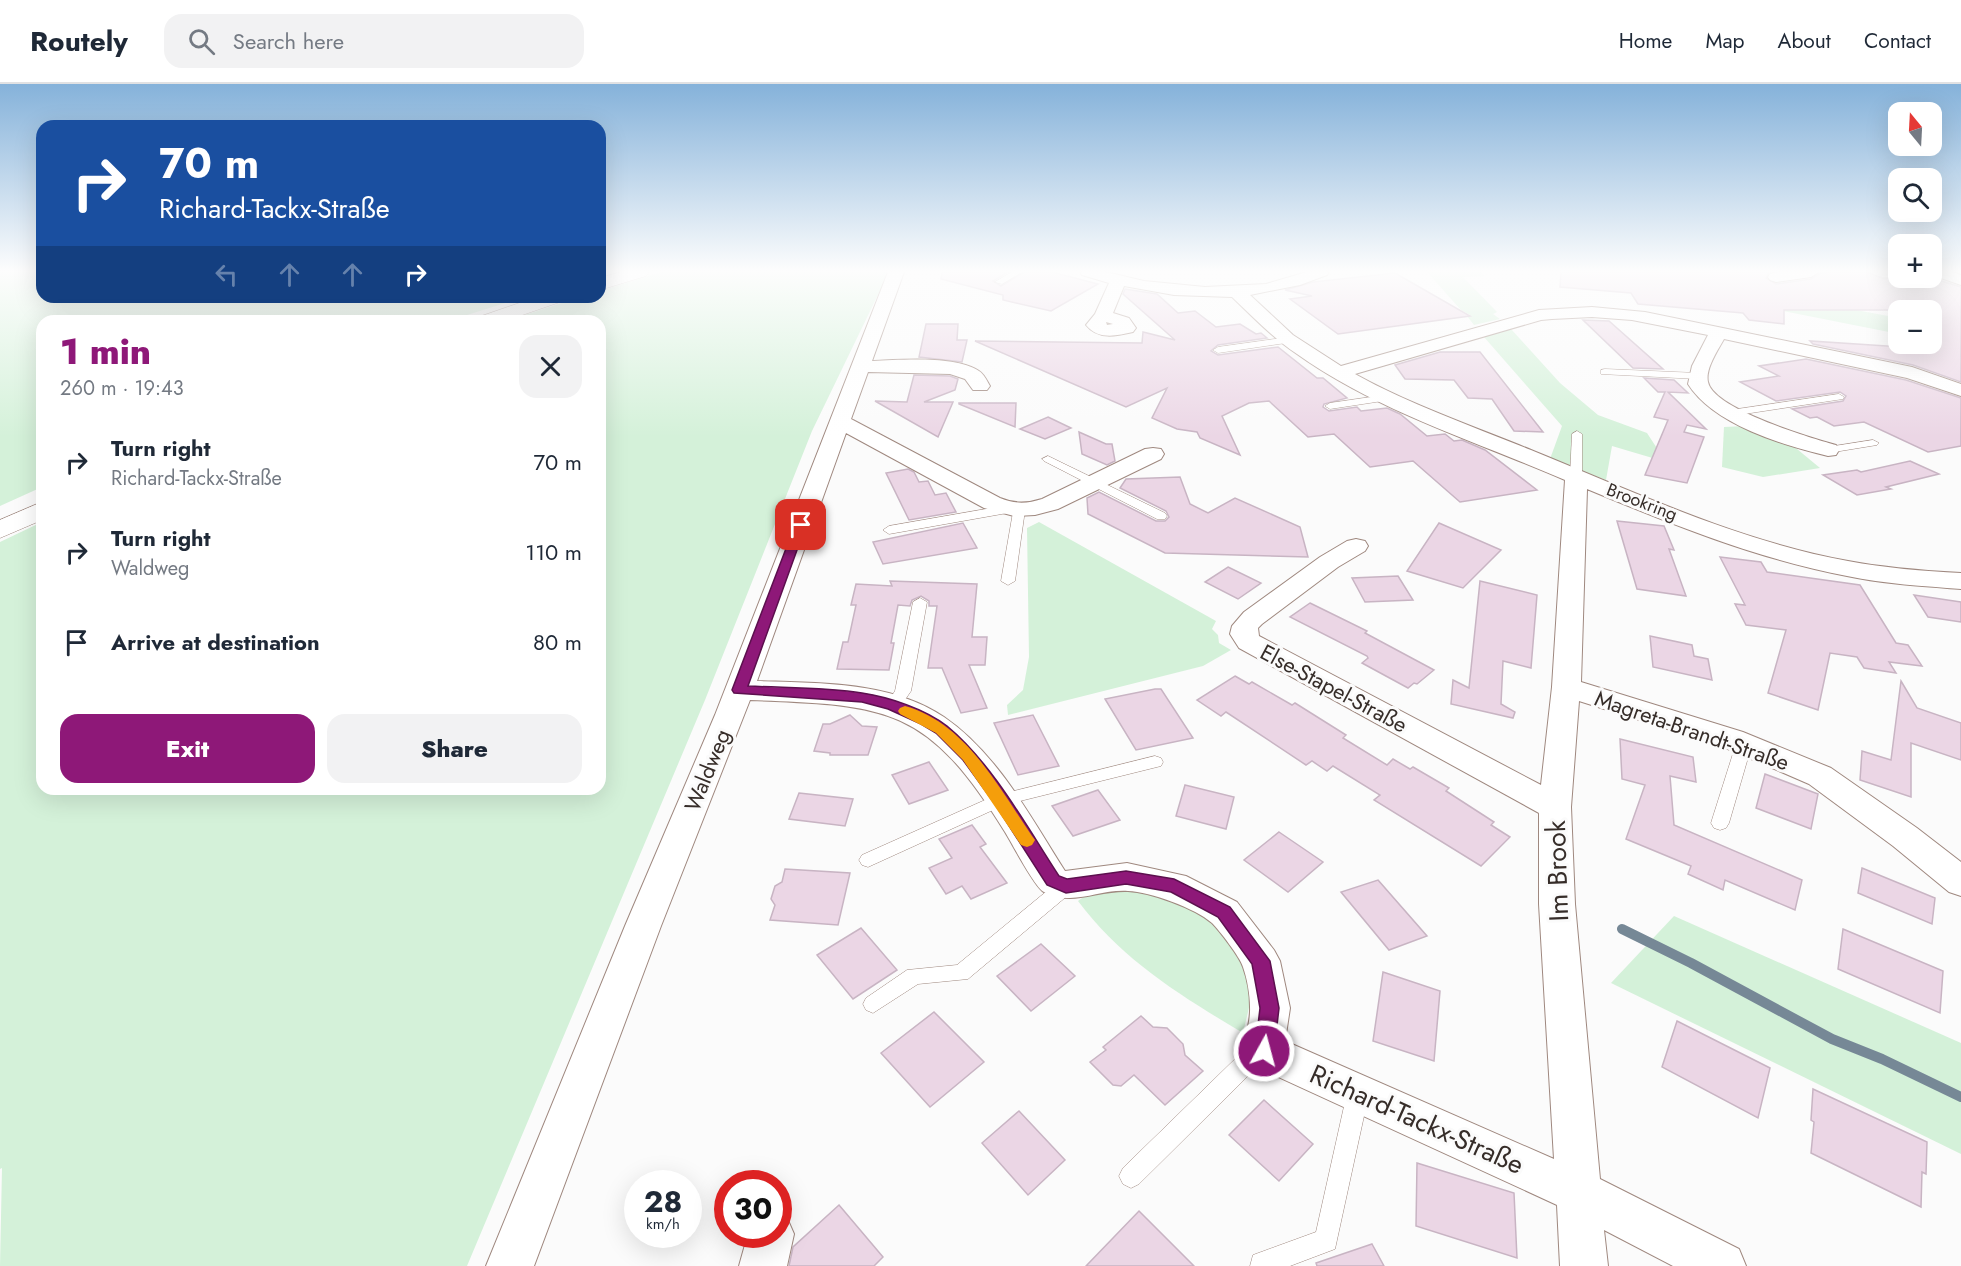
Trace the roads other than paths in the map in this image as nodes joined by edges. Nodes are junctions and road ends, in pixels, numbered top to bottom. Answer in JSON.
{"nodes":[{"id":1,"x":875,"y":327,"type":"edge"},
{"id":2,"x":1276,"y":327,"type":"edge"},
{"id":3,"x":1497,"y":327,"type":"edge"},
{"id":4,"x":1694,"y":327,"type":"edge"},
{"id":5,"x":1718,"y":332,"type":"junction"},
{"id":6,"x":1290,"y":340,"type":"junction"},
{"id":7,"x":1218,"y":350,"type":"dead end"},
{"id":8,"x":860,"y":367,"type":"junction"},
{"id":9,"x":1605,"y":372,"type":"dead end"},
{"id":10,"x":1339,"y":373,"type":"junction"},
{"id":11,"x":1698,"y":376,"type":"junction"},
{"id":12,"x":980,"y":386,"type":"dead end"},
{"id":13,"x":1961,"y":390,"type":"edge"},
{"id":14,"x":1839,"y":396,"type":"dead end"},
{"id":15,"x":1385,"y":398,"type":"junction"},
{"id":16,"x":1330,"y":405,"type":"dead end"},
{"id":17,"x":1731,"y":413,"type":"junction"},
{"id":18,"x":840,"y":421,"type":"junction"},
{"id":19,"x":1577,"y":434,"type":"dead end"},
{"id":20,"x":1873,"y":442,"type":"dead end"},
{"id":21,"x":1828,"y":450,"type":"joint"},
{"id":22,"x":1153,"y":454,"type":"dead end"},
{"id":23,"x":1048,"y":459,"type":"dead end"},
{"id":24,"x":1576,"y":476,"type":"junction"},
{"id":25,"x":1095,"y":483,"type":"junction"},
{"id":26,"x":1014,"y":510,"type":"junction"},
{"id":27,"x":36,"y":513,"type":"edge"},
{"id":28,"x":1161,"y":516,"type":"dead end"},
{"id":29,"x":0,"y":530,"type":"edge"},
{"id":30,"x":889,"y":530,"type":"dead end"},
{"id":31,"x":1356,"y":546,"type":"dead end"},
{"id":32,"x":1008,"y":581,"type":"dead end"},
{"id":33,"x":1961,"y":581,"type":"edge"},
{"id":34,"x":920,"y":602,"type":"dead end"},
{"id":35,"x":1566,"y":687,"type":"junction"},
{"id":36,"x":739,"y":690,"type":"junction"},
{"id":37,"x":893,"y":706,"type":"junction"},
{"id":38,"x":1744,"y":744,"type":"junction"},
{"id":39,"x":1155,"y":762,"type":"dead end"},
{"id":40,"x":1000,"y":800,"type":"junction"},
{"id":41,"x":1555,"y":807,"type":"junction"},
{"id":42,"x":1720,"y":823,"type":"dead end"},
{"id":43,"x":868,"y":860,"type":"dead end"},
{"id":44,"x":1961,"y":882,"type":"edge"},
{"id":45,"x":1066,"y":886,"type":"junction"},
{"id":46,"x":873,"y":1004,"type":"dead end"},
{"id":47,"x":1264,"y":1051,"type":"junction"},
{"id":48,"x":1358,"y":1093,"type":"junction"},
{"id":49,"x":1131,"y":1176,"type":"dead end"},
{"id":50,"x":1578,"y":1192,"type":"junction"},
{"id":51,"x":768,"y":1248,"type":"edge"},
{"id":52,"x":1262,"y":1264,"type":"dead end"},
{"id":53,"x":510,"y":1266,"type":"edge"},
{"id":54,"x":763,"y":1266,"type":"edge"},
{"id":55,"x":1584,"y":1266,"type":"edge"},
{"id":56,"x":1722,"y":1266,"type":"edge"}],
"edges":[{"from":1,"to":8,"type":"street","name":"Waldweg"},
{"from":2,"to":6,"type":"street","name":"Brookring"},
{"from":3,"to":10,"type":"street"},
{"from":4,"to":5,"type":"street"},
{"from":5,"to":11,"type":"street"},
{"from":5,"to":13,"type":"street"},
{"from":6,"to":7,"type":"lane"},
{"from":6,"to":10,"type":"street","name":"Brookring"},
{"from":8,"to":12,"type":"street"},
{"from":8,"to":18,"type":"street","name":"Waldweg"},
{"from":9,"to":11,"type":"lane"},
{"from":10,"to":15,"type":"street","name":"Brookring"},
{"from":11,"to":17,"type":"street"},
{"from":14,"to":17,"type":"lane"},
{"from":15,"to":16,"type":"lane"},
{"from":15,"to":24,"type":"street","name":"Brookring"},
{"from":17,"to":21,"type":"street"},
{"from":18,"to":26,"type":"street"},
{"from":18,"to":36,"type":"street","name":"Waldweg"},
{"from":19,"to":24,"type":"lane"},
{"from":20,"to":21,"type":"lane"},
{"from":22,"to":25,"type":"street"},
{"from":23,"to":25,"type":"lane"},
{"from":24,"to":33,"type":"street","name":"Brookring"},
{"from":24,"to":35,"type":"street","name":"Im Brook"},
{"from":25,"to":26,"type":"street"},
{"from":25,"to":28,"type":"lane"},
{"from":26,"to":30,"type":"lane"},
{"from":26,"to":32,"type":"lane"},
{"from":27,"to":29,"type":"street"},
{"from":31,"to":41,"type":"street","name":"Else-Stapel-Straße"},
{"from":34,"to":37,"type":"lane"},
{"from":35,"to":38,"type":"street","name":"Magreta-Brandt-Straße"},
{"from":35,"to":41,"type":"street","name":"Im Brook"},
{"from":36,"to":37,"type":"street"},
{"from":36,"to":53,"type":"street","name":"Waldweg"},
{"from":37,"to":40,"type":"street"},
{"from":38,"to":42,"type":"lane"},
{"from":38,"to":44,"type":"street","name":"Magreta-Brandt-Straße"},
{"from":39,"to":40,"type":"lane"},
{"from":40,"to":43,"type":"lane"},
{"from":40,"to":45,"type":"street"},
{"from":41,"to":50,"type":"street","name":"Im Brook"},
{"from":45,"to":46,"type":"lane"},
{"from":45,"to":47,"type":"street"},
{"from":47,"to":48,"type":"street","name":"Richard-Tackx-Straße"},
{"from":47,"to":49,"type":"lane"},
{"from":48,"to":50,"type":"street","name":"Richard-Tackx-Straße"},
{"from":48,"to":52,"type":"lane"},
{"from":50,"to":55,"type":"street","name":"Im Brook"},
{"from":50,"to":56,"type":"street","name":"Richard-Tackx-Straße"},
{"from":51,"to":54,"type":"street"}]}
